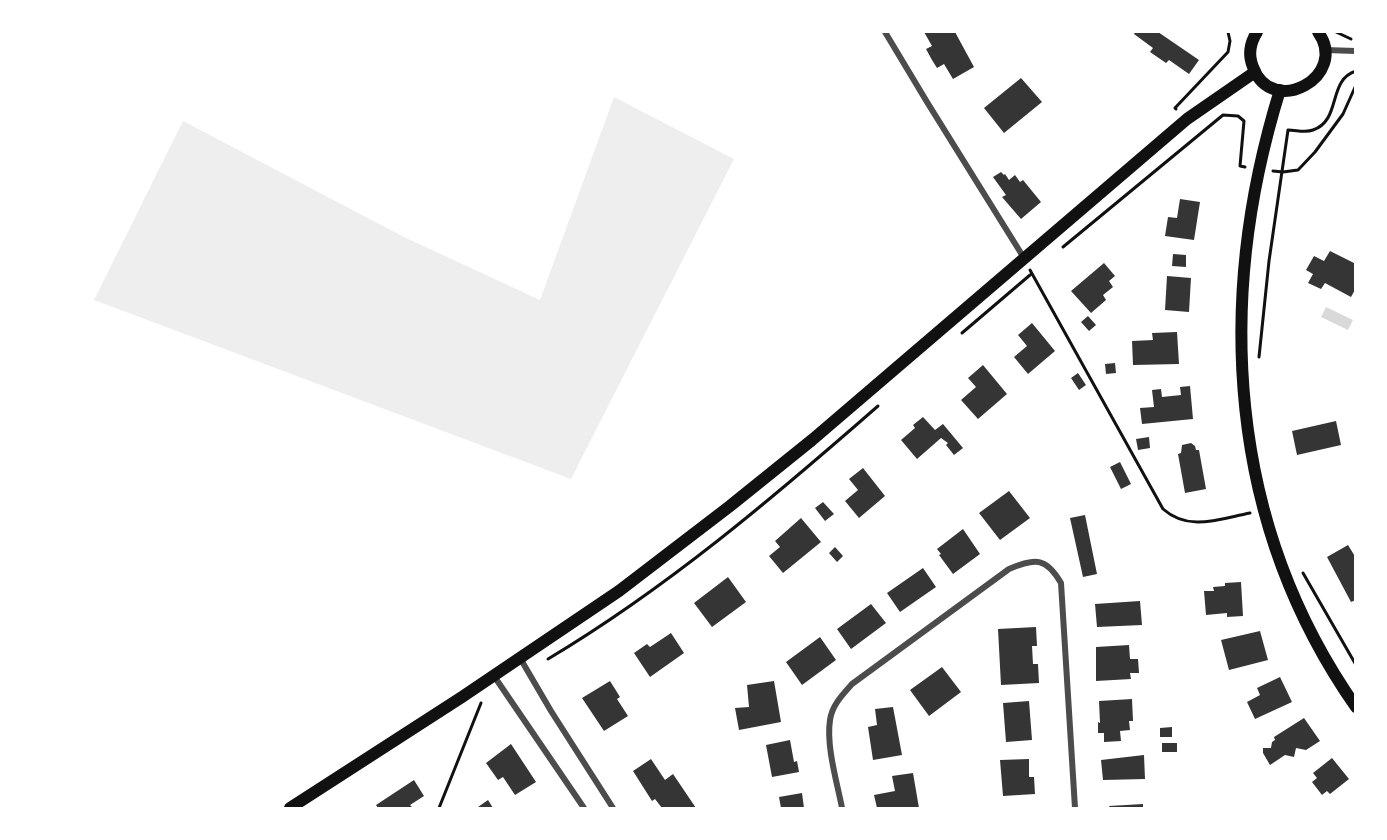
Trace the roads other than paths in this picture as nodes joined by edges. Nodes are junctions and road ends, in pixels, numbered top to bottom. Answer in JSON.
{"nodes":[{"id":1,"x":885,"y":32,"type":"edge"},
{"id":2,"x":1257,"y":32,"type":"edge"},
{"id":3,"x":1318,"y":32,"type":"edge"},
{"id":4,"x":1325,"y":50,"type":"junction"},
{"id":5,"x":1356,"y":51,"type":"edge"},
{"id":6,"x":1254,"y":72,"type":"junction"},
{"id":7,"x":1280,"y":90,"type":"junction"},
{"id":8,"x":1024,"y":258,"type":"junction"},
{"id":9,"x":520,"y":658,"type":"junction"},
{"id":10,"x":491,"y":677,"type":"junction"},
{"id":11,"x":1356,"y":707,"type":"edge"},
{"id":12,"x":290,"y":808,"type":"edge"},
{"id":13,"x":584,"y":808,"type":"edge"},
{"id":14,"x":613,"y":808,"type":"edge"},
{"id":15,"x":842,"y":808,"type":"edge"},
{"id":16,"x":1075,"y":808,"type":"edge"}],
"edges":[{"from":1,"to":8,"type":"street"},
{"from":2,"to":6,"type":"main road"},
{"from":3,"to":4,"type":"main road"},
{"from":4,"to":5,"type":"street"},
{"from":4,"to":7,"type":"main road"},
{"from":6,"to":7,"type":"main road"},
{"from":6,"to":8,"type":"main road"},
{"from":7,"to":11,"type":"main road"},
{"from":8,"to":9,"type":"main road"},
{"from":9,"to":10,"type":"main road"},
{"from":9,"to":14,"type":"street"},
{"from":10,"to":12,"type":"main road"},
{"from":10,"to":13,"type":"street"},
{"from":15,"to":16,"type":"street"}]}
